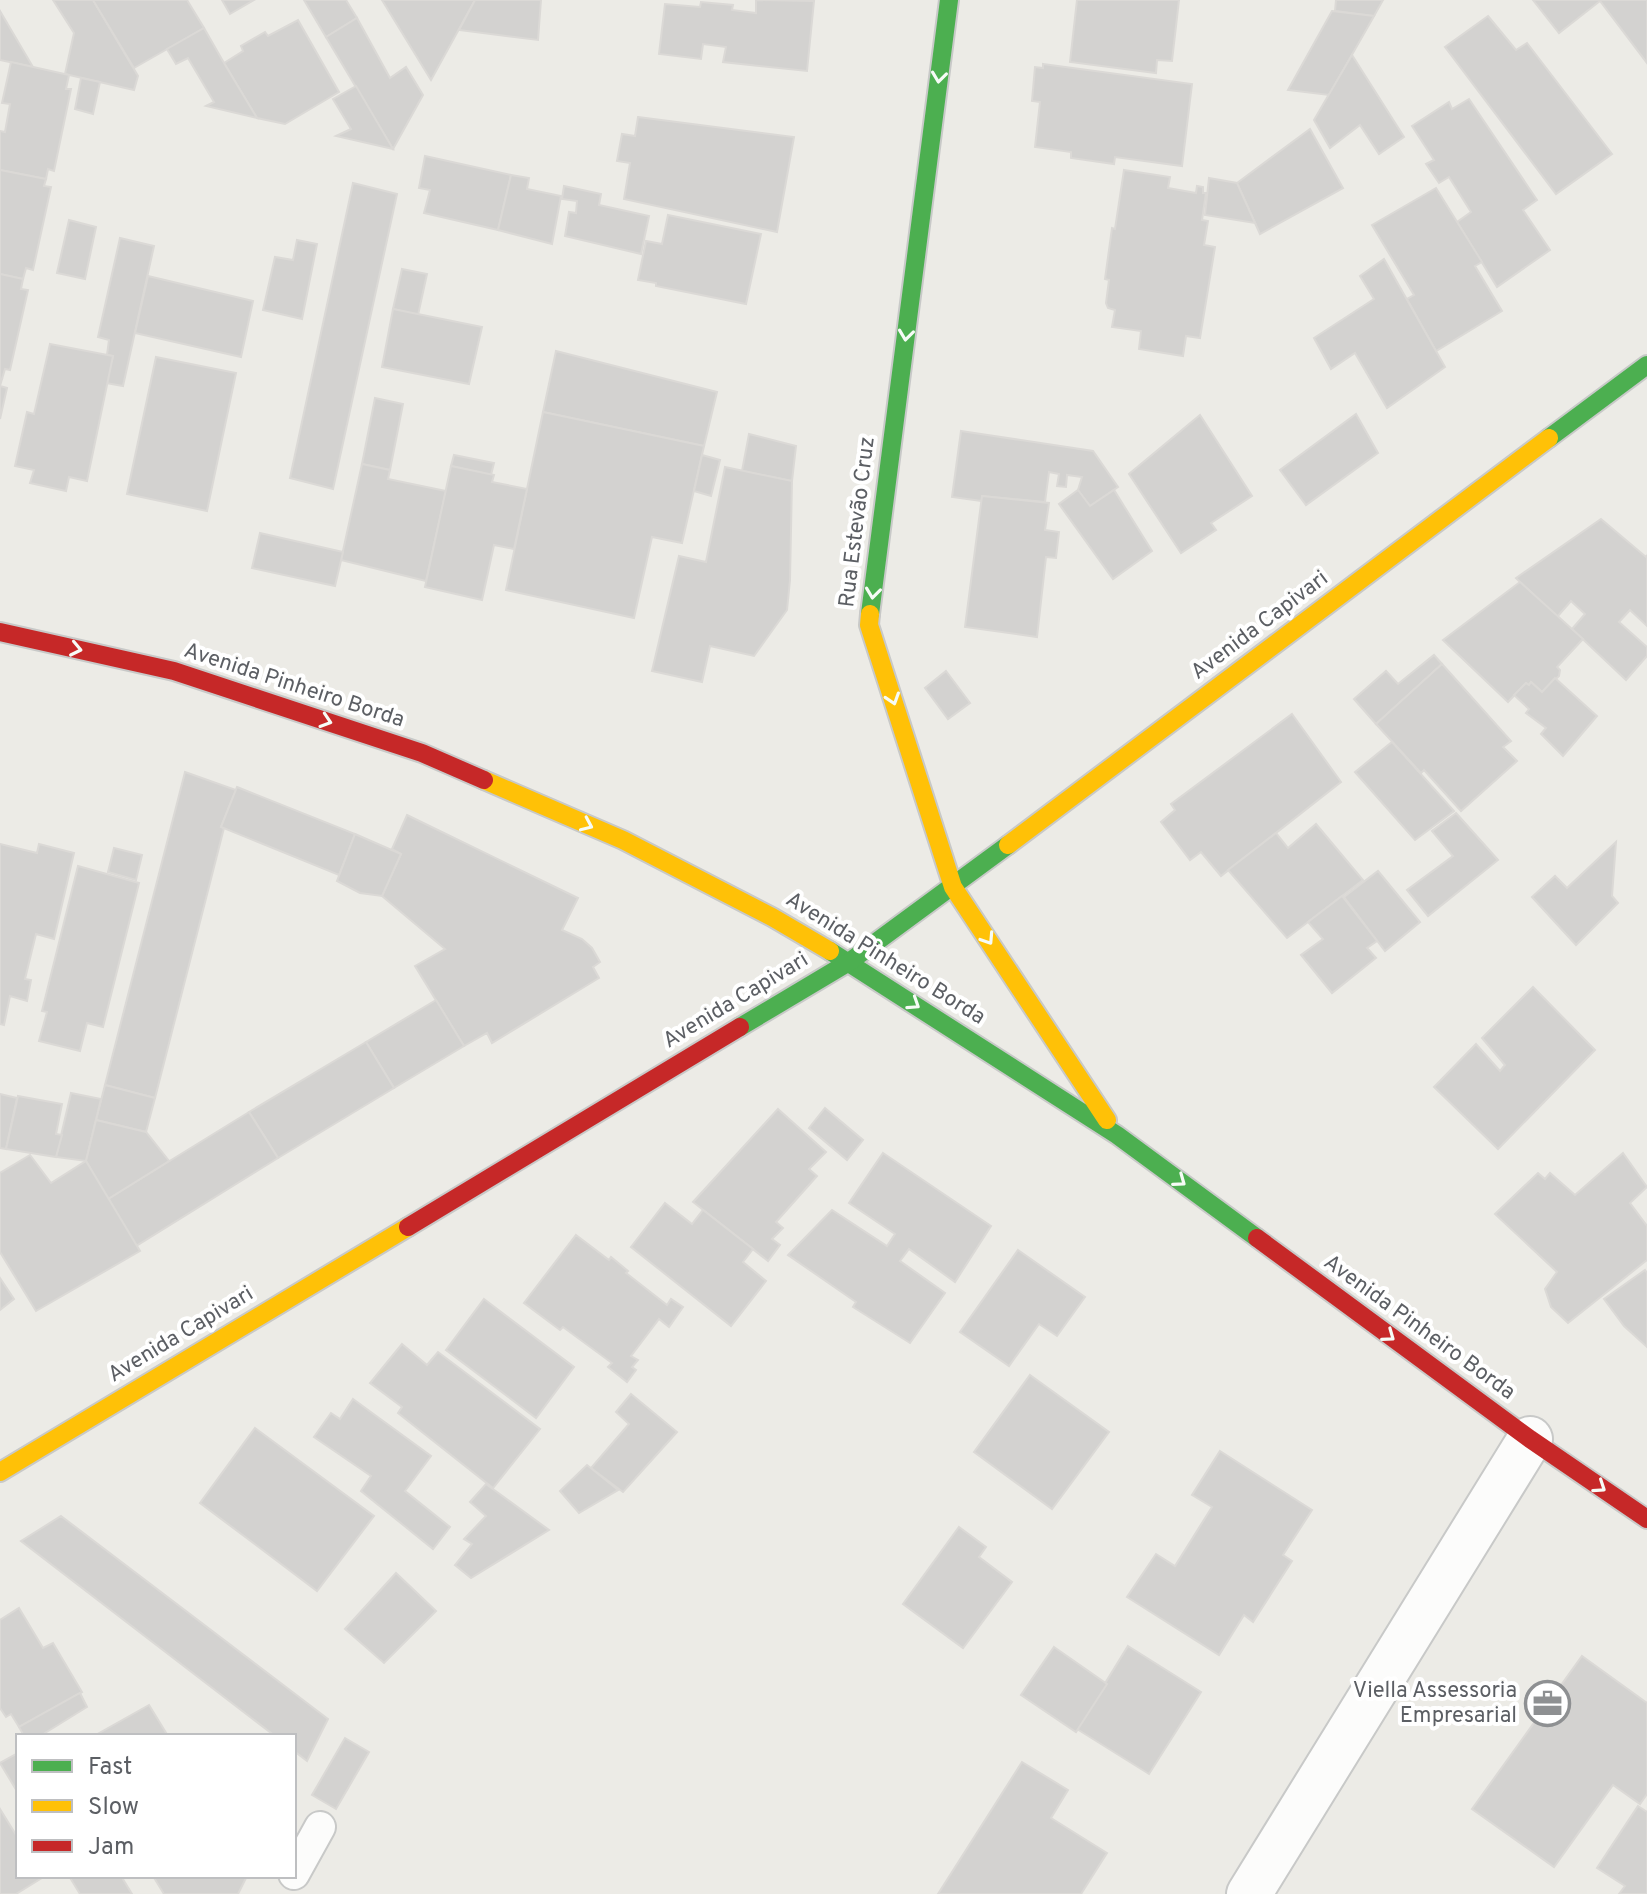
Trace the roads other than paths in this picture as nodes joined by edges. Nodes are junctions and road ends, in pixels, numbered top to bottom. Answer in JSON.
{"nodes":[{"id":1,"x":949,"y":0,"type":"edge"},
{"id":2,"x":1647,"y":365,"type":"edge"},
{"id":3,"x":0,"y":632,"type":"edge"},
{"id":4,"x":953,"y":887,"type":"junction"},
{"id":5,"x":849,"y":962,"type":"junction"},
{"id":6,"x":1117,"y":1135,"type":"junction"},
{"id":7,"x":1530,"y":1439,"type":"junction"},
{"id":8,"x":0,"y":1472,"type":"edge"},
{"id":9,"x":1647,"y":1519,"type":"edge"},
{"id":10,"x":320,"y":1827,"type":"dead end"},
{"id":11,"x":296,"y":1870,"type":"edge"},
{"id":12,"x":1249,"y":1894,"type":"edge"}],
"edges":[{"from":1,"to":4,"type":"main road","name":"Rua Estevão Cruz","one_way":true},
{"from":2,"to":4,"type":"main road","name":"Avenida Capivari"},
{"from":3,"to":5,"type":"main road","name":"Avenida Pinheiro Borda","one_way":true},
{"from":4,"to":5,"type":"main road","name":"Avenida Capivari"},
{"from":4,"to":6,"type":"main road","name":"Rua Estevão Cruz","one_way":true},
{"from":5,"to":6,"type":"main road","name":"Avenida Pinheiro Borda","one_way":true},
{"from":5,"to":8,"type":"main road","name":"Avenida Capivari"},
{"from":6,"to":7,"type":"main road","name":"Avenida Pinheiro Borda","one_way":true},
{"from":7,"to":9,"type":"main road","name":"Avenida Pinheiro Borda","one_way":true},
{"from":7,"to":12,"type":"street"},
{"from":10,"to":11,"type":"lane"}]}
